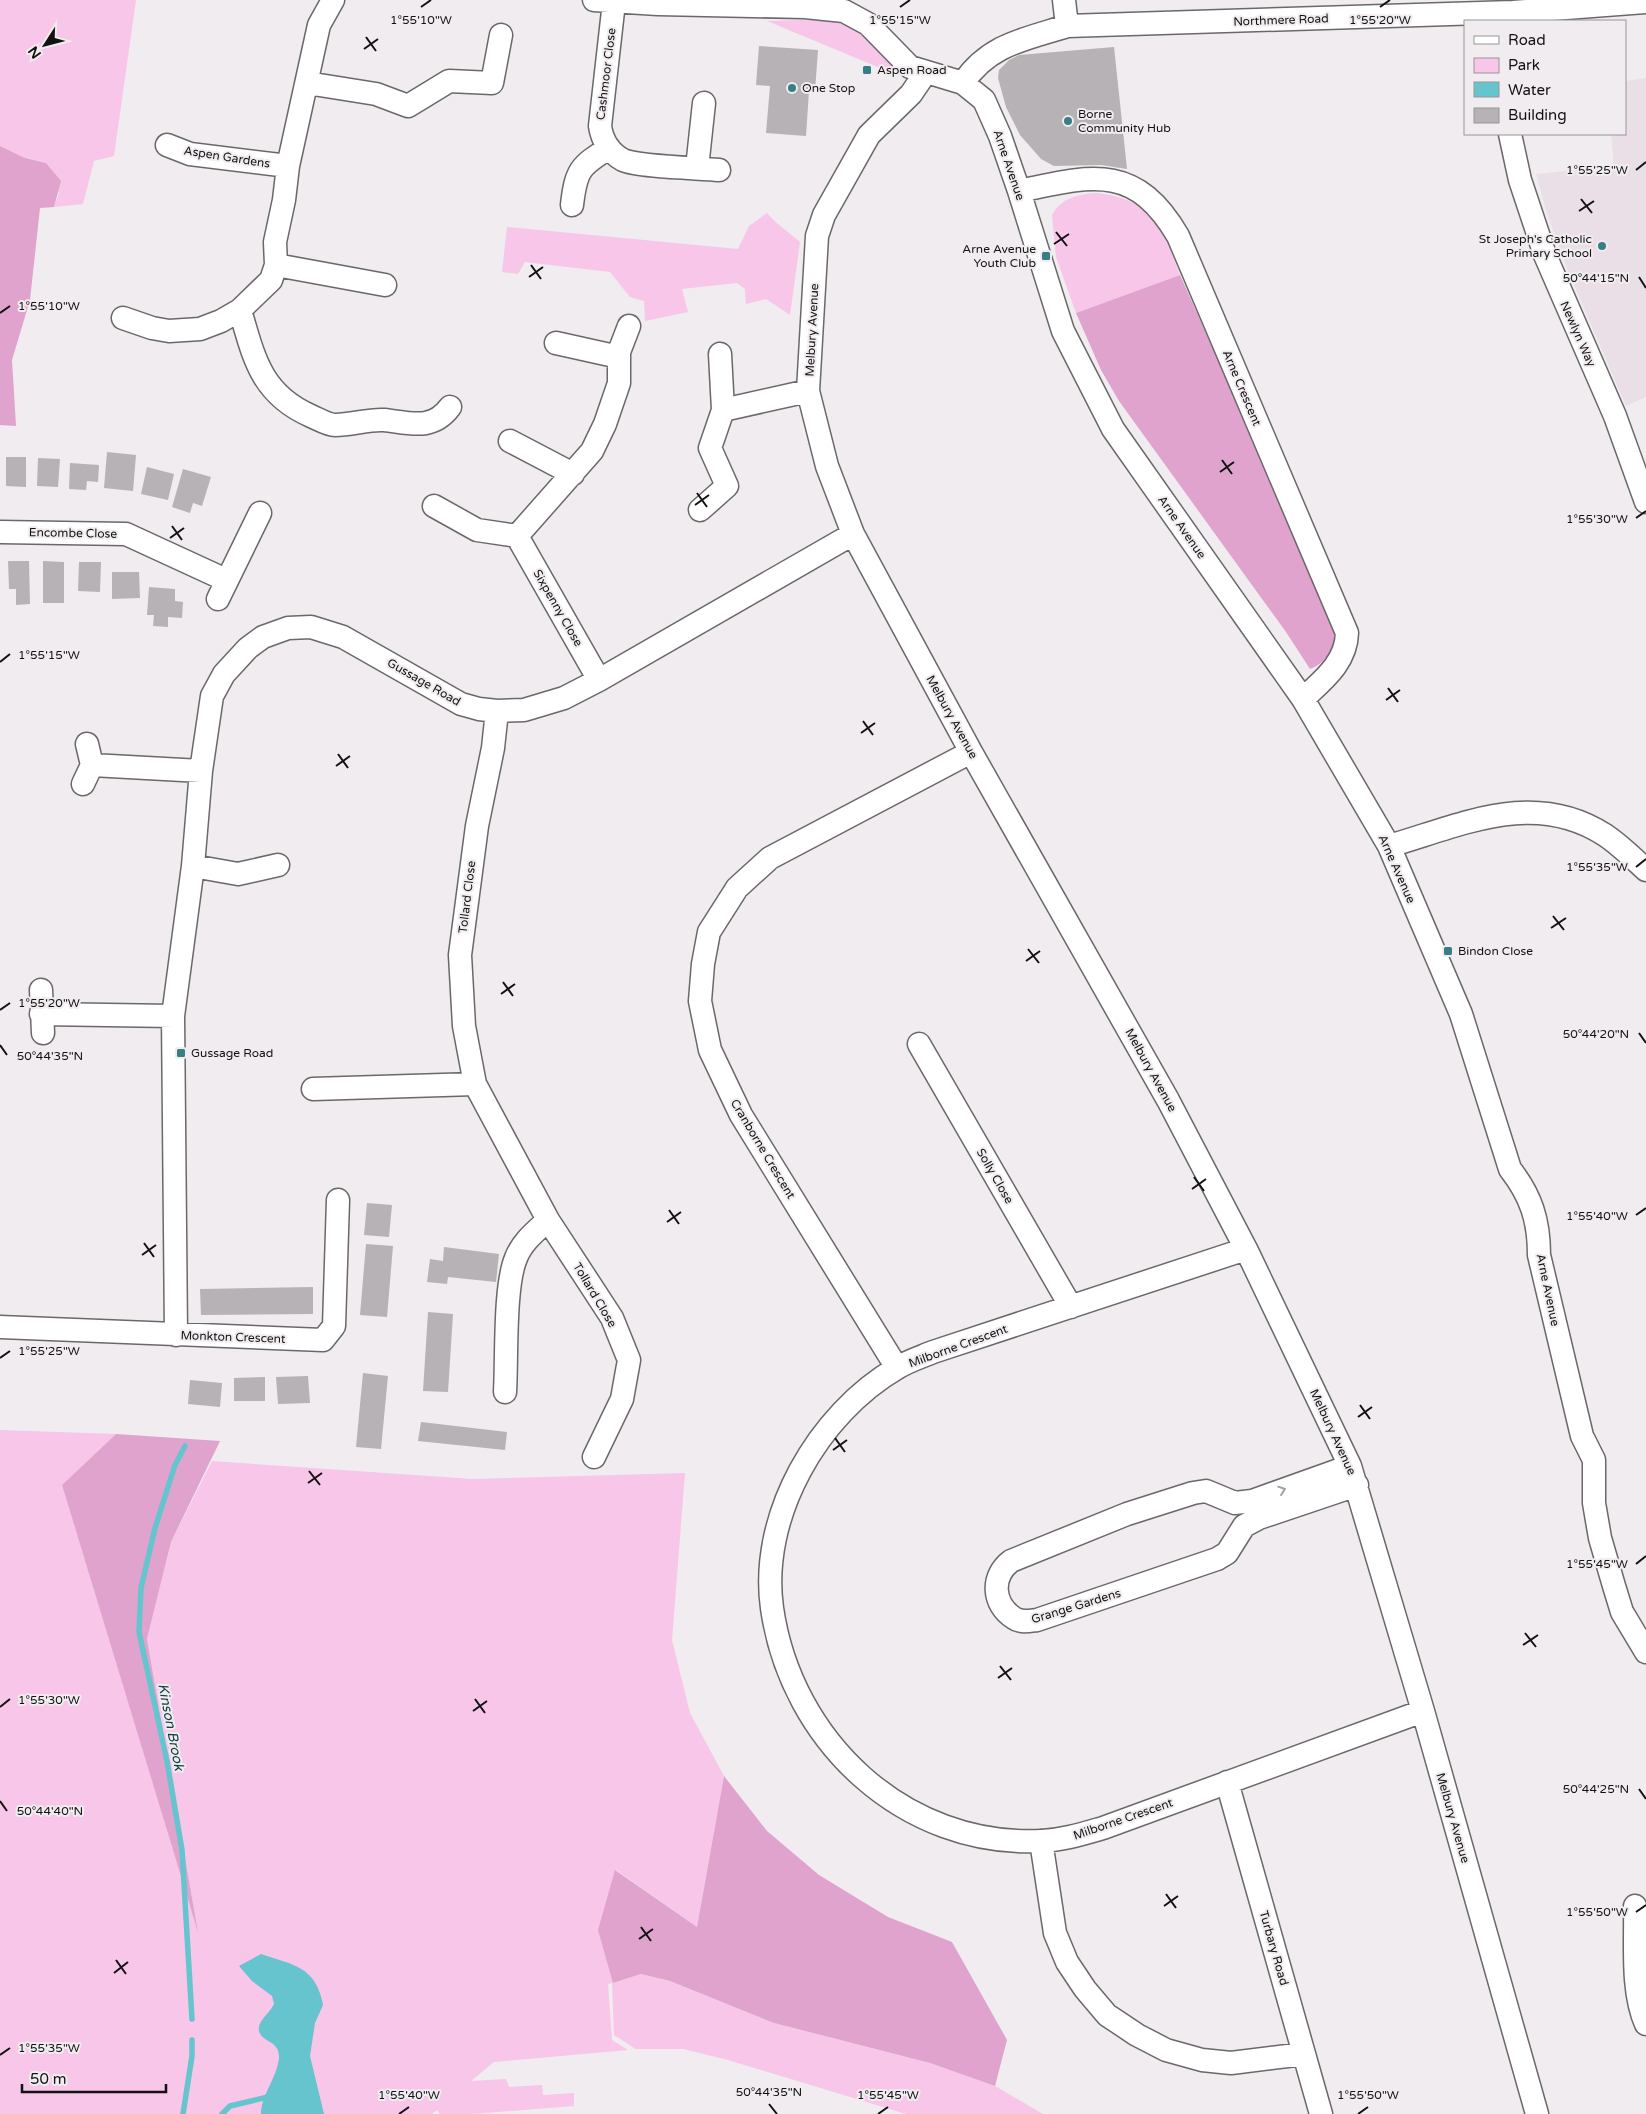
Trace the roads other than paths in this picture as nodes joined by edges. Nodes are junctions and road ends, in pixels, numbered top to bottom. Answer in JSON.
{"nodes":[{"id":1,"x":333,"y":0,"type":"edge"},
{"id":2,"x":1064,"y":0,"type":"edge"},
{"id":3,"x":604,"y":1,"type":"edge"},
{"id":4,"x":658,"y":2,"type":"edge"},
{"id":5,"x":1646,"y":2,"type":"edge"},
{"id":6,"x":1067,"y":26,"type":"junction"},
{"id":7,"x":501,"y":35,"type":"dead end"},
{"id":8,"x":926,"y":72,"type":"junction"},
{"id":9,"x":307,"y":83,"type":"junction"},
{"id":10,"x":963,"y":83,"type":"junction"},
{"id":11,"x":704,"y":103,"type":"dead end"},
{"id":12,"x":1510,"y":135,"type":"edge"},
{"id":13,"x":167,"y":145,"type":"dead end"},
{"id":14,"x":609,"y":148,"type":"junction"},
{"id":15,"x":288,"y":166,"type":"junction"},
{"id":16,"x":697,"y":168,"type":"junction"},
{"id":17,"x":719,"y":170,"type":"dead end"},
{"id":18,"x":1019,"y":191,"type":"junction"},
{"id":19,"x":572,"y":205,"type":"dead end"},
{"id":20,"x":276,"y":265,"type":"junction"},
{"id":21,"x":385,"y":285,"type":"dead end"},
{"id":22,"x":240,"y":310,"type":"junction"},
{"id":23,"x":123,"y":318,"type":"dead end"},
{"id":24,"x":629,"y":326,"type":"dead end"},
{"id":25,"x":556,"y":343,"type":"dead end"},
{"id":26,"x":720,"y":354,"type":"dead end"},
{"id":27,"x":619,"y":357,"type":"junction"},
{"id":28,"x":808,"y":391,"type":"junction"},
{"id":29,"x":450,"y":406,"type":"dead end"},
{"id":30,"x":724,"y":410,"type":"junction"},
{"id":31,"x":510,"y":441,"type":"dead end"},
{"id":32,"x":573,"y":474,"type":"junction"},
{"id":33,"x":1646,"y":502,"type":"edge"},
{"id":34,"x":434,"y":506,"type":"dead end"},
{"id":35,"x":700,"y":510,"type":"dead end"},
{"id":36,"x":260,"y":513,"type":"dead end"},
{"id":37,"x":0,"y":532,"type":"edge"},
{"id":38,"x":853,"y":534,"type":"junction"},
{"id":39,"x":517,"y":536,"type":"junction"},
{"id":40,"x":599,"y":680,"type":"junction"},
{"id":41,"x":1302,"y":699,"type":"junction"},
{"id":42,"x":498,"y":711,"type":"junction"},
{"id":43,"x":971,"y":752,"type":"junction"},
{"id":44,"x":87,"y":765,"type":"dead end"},
{"id":45,"x":201,"y":771,"type":"junction"},
{"id":46,"x":1389,"y":846,"type":"junction"},
{"id":47,"x":278,"y":865,"type":"dead end"},
{"id":48,"x":193,"y":866,"type":"junction"},
{"id":49,"x":1646,"y":870,"type":"edge"},
{"id":50,"x":41,"y":990,"type":"dead end"},
{"id":51,"x":173,"y":1016,"type":"junction"},
{"id":52,"x":919,"y":1044,"type":"dead end"},
{"id":53,"x":476,"y":1084,"type":"junction"},
{"id":54,"x":313,"y":1089,"type":"dead end"},
{"id":55,"x":338,"y":1200,"type":"dead end"},
{"id":56,"x":548,"y":1220,"type":"junction"},
{"id":57,"x":1246,"y":1249,"type":"junction"},
{"id":58,"x":1071,"y":1307,"type":"junction"},
{"id":59,"x":0,"y":1328,"type":"edge"},
{"id":60,"x":176,"y":1335,"type":"junction"},
{"id":61,"x":898,"y":1368,"type":"junction"},
{"id":62,"x":505,"y":1392,"type":"dead end"},
{"id":63,"x":594,"y":1457,"type":"dead end"},
{"id":64,"x":1353,"y":1476,"type":"junction"},
{"id":65,"x":1646,"y":1652,"type":"edge"},
{"id":66,"x":1423,"y":1711,"type":"junction"},
{"id":67,"x":1227,"y":1782,"type":"junction"},
{"id":68,"x":1041,"y":1841,"type":"junction"},
{"id":69,"x":1635,"y":1906,"type":"dead end"},
{"id":70,"x":1646,"y":2024,"type":"edge"},
{"id":71,"x":1304,"y":2054,"type":"junction"},
{"id":72,"x":1320,"y":2114,"type":"edge"},
{"id":73,"x":1537,"y":2114,"type":"edge"}],
"edges":[{"from":1,"to":9,"type":"street","name":"Aspen Gardens"},
{"from":2,"to":6,"type":"street"},
{"from":3,"to":4,"type":"street"},
{"from":3,"to":14,"type":"street","name":"Cashmoor Close"},
{"from":4,"to":8,"type":"street"},
{"from":5,"to":6,"type":"street","name":"Northmere Road"},
{"from":6,"to":10,"type":"street","name":"Northmere Road"},
{"from":7,"to":9,"type":"street"},
{"from":8,"to":10,"type":"street"},
{"from":8,"to":28,"type":"street","name":"Melbury Avenue"},
{"from":9,"to":15,"type":"street","name":"Aspen Gardens"},
{"from":10,"to":18,"type":"street","name":"Arne Avenue"},
{"from":11,"to":16,"type":"street"},
{"from":12,"to":33,"type":"street","name":"Newlyn Way"},
{"from":13,"to":15,"type":"street","name":"Aspen Gardens"},
{"from":14,"to":16,"type":"street"},
{"from":14,"to":19,"type":"street"},
{"from":15,"to":20,"type":"street","name":"Aspen Gardens"},
{"from":16,"to":17,"type":"street"},
{"from":18,"to":41,"type":"street","name":"Arne Avenue"},
{"from":18,"to":41,"type":"street","name":"Arne Crescent"},
{"from":20,"to":21,"type":"street"},
{"from":20,"to":22,"type":"street"},
{"from":22,"to":23,"type":"street"},
{"from":22,"to":29,"type":"street"},
{"from":24,"to":27,"type":"street"},
{"from":25,"to":27,"type":"street"},
{"from":26,"to":30,"type":"street"},
{"from":27,"to":32,"type":"street"},
{"from":28,"to":30,"type":"street"},
{"from":28,"to":38,"type":"street","name":"Melbury Avenue"},
{"from":30,"to":35,"type":"street"},
{"from":31,"to":32,"type":"street"},
{"from":32,"to":39,"type":"street"},
{"from":34,"to":39,"type":"street"},
{"from":36,"to":37,"type":"street","name":"Encombe Close"},
{"from":38,"to":40,"type":"street","name":"Gussage Road"},
{"from":38,"to":43,"type":"street","name":"Melbury Avenue"},
{"from":39,"to":40,"type":"street","name":"Sixpenny Close"},
{"from":40,"to":42,"type":"street","name":"Gussage Road"},
{"from":41,"to":46,"type":"street","name":"Arne Avenue"},
{"from":42,"to":45,"type":"street","name":"Gussage Road"},
{"from":42,"to":53,"type":"street","name":"Tollard Close"},
{"from":43,"to":57,"type":"street","name":"Melbury Avenue"},
{"from":43,"to":61,"type":"street","name":"Cranborne Crescent"},
{"from":44,"to":45,"type":"street"},
{"from":45,"to":48,"type":"street","name":"Gussage Road"},
{"from":46,"to":49,"type":"street"},
{"from":46,"to":65,"type":"street","name":"Arne Avenue"},
{"from":47,"to":48,"type":"street"},
{"from":48,"to":51,"type":"street","name":"Gussage Road"},
{"from":50,"to":51,"type":"street"},
{"from":51,"to":60,"type":"street","name":"Gussage Road"},
{"from":52,"to":58,"type":"street","name":"Solly Close"},
{"from":53,"to":54,"type":"street"},
{"from":53,"to":56,"type":"street","name":"Tollard Close"},
{"from":55,"to":60,"type":"street","name":"Monkton Crescent"},
{"from":56,"to":62,"type":"street"},
{"from":56,"to":63,"type":"street","name":"Tollard Close"},
{"from":57,"to":58,"type":"street","name":"Milborne Crescent"},
{"from":57,"to":64,"type":"street","name":"Melbury Avenue"},
{"from":58,"to":61,"type":"street","name":"Milborne Crescent"},
{"from":59,"to":60,"type":"street","name":"Monkton Crescent"},
{"from":61,"to":68,"type":"street","name":"Milborne Crescent"},
{"from":64,"to":64,"type":"street","name":"Grange Gardens","one_way":true},
{"from":64,"to":66,"type":"street","name":"Melbury Avenue"},
{"from":66,"to":67,"type":"street","name":"Milborne Crescent"},
{"from":66,"to":73,"type":"street","name":"Melbury Avenue"},
{"from":67,"to":68,"type":"street","name":"Milborne Crescent"},
{"from":67,"to":71,"type":"street","name":"Turbary Road"},
{"from":68,"to":71,"type":"street"},
{"from":69,"to":70,"type":"street"},
{"from":71,"to":72,"type":"street","name":"Turbary Road"}]}
